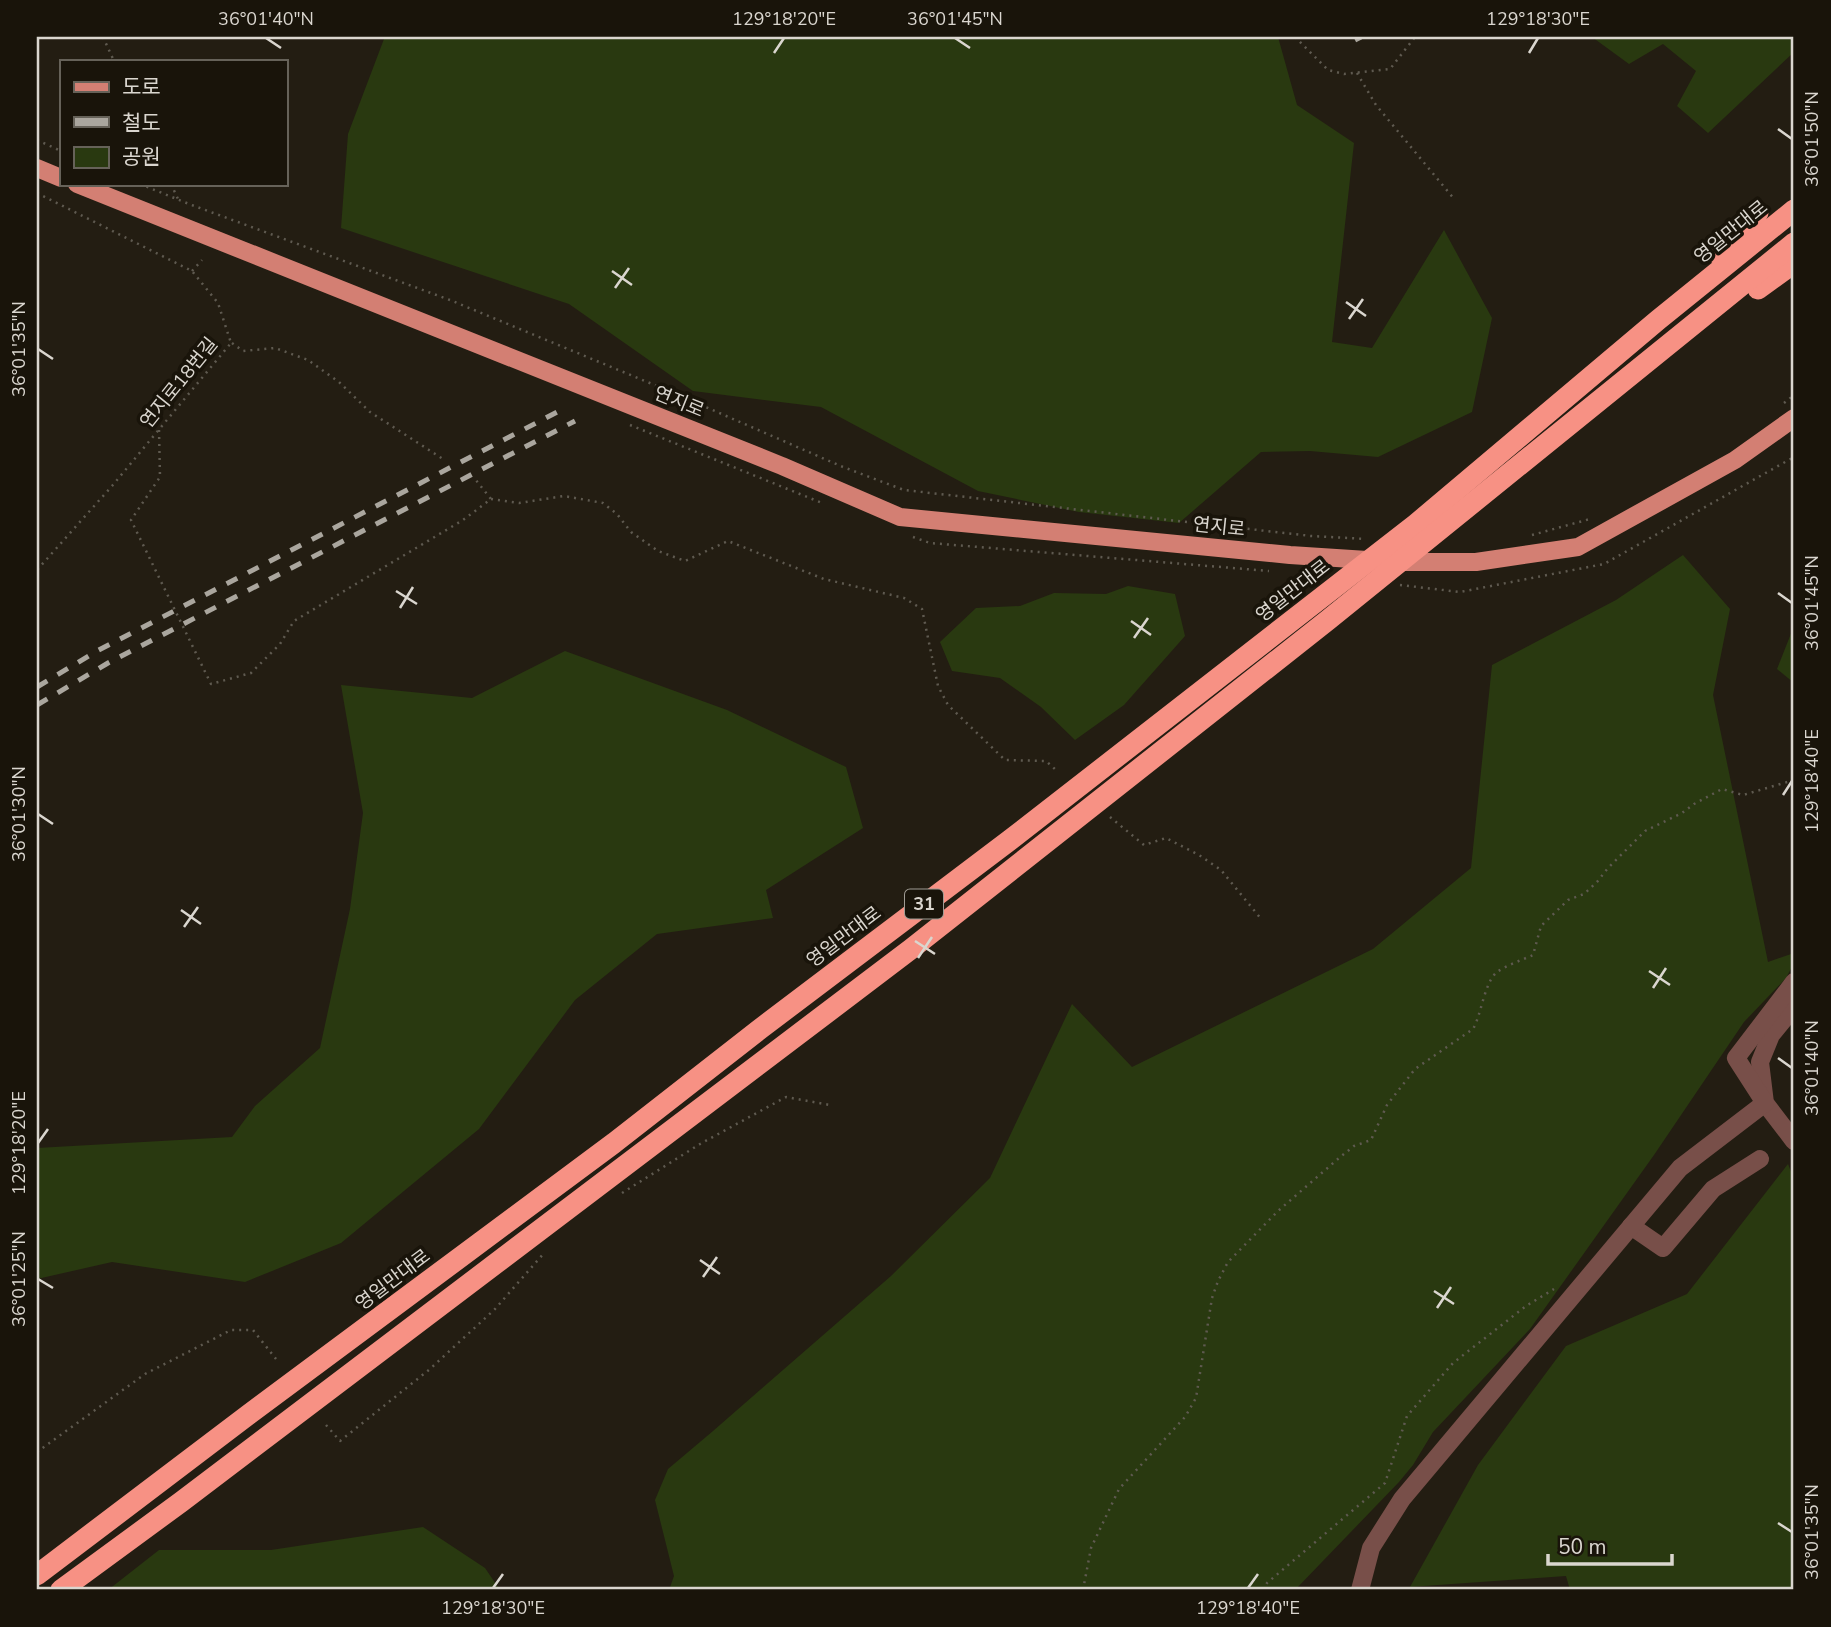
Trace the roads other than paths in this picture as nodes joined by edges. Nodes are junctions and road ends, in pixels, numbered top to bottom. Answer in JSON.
{"nodes":[{"id":1,"x":37,"y":168,"type":"edge"},
{"id":2,"x":60,"y":178,"type":"edge"},
{"id":3,"x":82,"y":186,"type":"edge"},
{"id":4,"x":1794,"y":211,"type":"edge"},
{"id":5,"x":1758,"y":213,"type":"dead end"},
{"id":6,"x":1794,"y":243,"type":"edge"},
{"id":7,"x":1794,"y":263,"type":"edge"},
{"id":8,"x":1625,"y":348,"type":"junction"},
{"id":9,"x":1628,"y":376,"type":"junction"},
{"id":10,"x":1794,"y":418,"type":"edge"},
{"id":11,"x":1794,"y":982,"type":"edge"},
{"id":12,"x":1794,"y":1007,"type":"edge"},
{"id":13,"x":1765,"y":1103,"type":"junction"},
{"id":14,"x":1794,"y":1141,"type":"edge"},
{"id":15,"x":1760,"y":1159,"type":"dead end"},
{"id":16,"x":1630,"y":1226,"type":"junction"},
{"id":17,"x":37,"y":1575,"type":"edge"},
{"id":18,"x":61,"y":1590,"type":"edge"},
{"id":19,"x":1360,"y":1590,"type":"edge"}],
"edges":[{"from":1,"to":2,"type":"main road"},
{"from":3,"to":10,"type":"main road","name":"연지로"},
{"from":4,"to":8,"type":"highway","name":"영일만대로","number":"31"},
{"from":5,"to":8,"type":"highway"},
{"from":6,"to":9,"type":"highway","number":"31"},
{"from":7,"to":9,"type":"highway"},
{"from":8,"to":17,"type":"highway","name":"영일만대로","number":"31"},
{"from":9,"to":18,"type":"highway","number":"31"},
{"from":11,"to":13,"type":"lane"},
{"from":12,"to":13,"type":"lane"},
{"from":13,"to":14,"type":"lane"},
{"from":13,"to":16,"type":"lane"},
{"from":15,"to":16,"type":"lane"},
{"from":16,"to":19,"type":"lane"}]}
